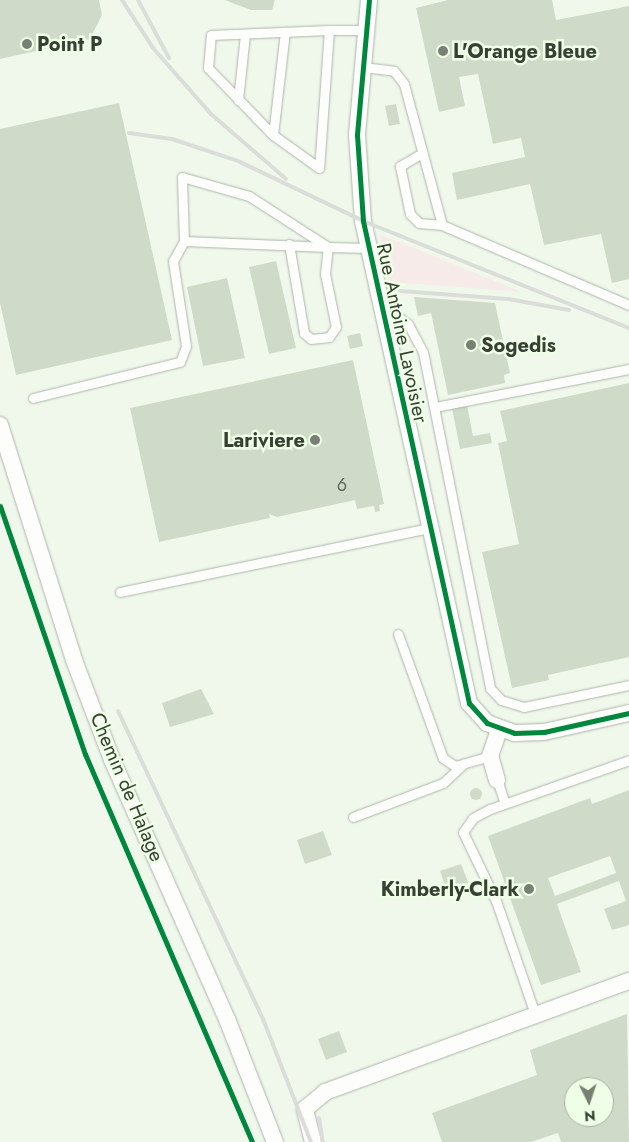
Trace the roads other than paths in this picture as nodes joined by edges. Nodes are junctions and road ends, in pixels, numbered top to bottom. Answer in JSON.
{"nodes":[{"id":1,"x":369,"y":0,"type":"edge"},
{"id":2,"x":328,"y":30,"type":"junction"},
{"id":3,"x":366,"y":30,"type":"junction"},
{"id":4,"x":286,"y":32,"type":"junction"},
{"id":5,"x":245,"y":34,"type":"junction"},
{"id":6,"x":363,"y":67,"type":"junction"},
{"id":7,"x":238,"y":100,"type":"junction"},
{"id":8,"x":273,"y":135,"type":"junction"},
{"id":9,"x":422,"y":153,"type":"junction"},
{"id":10,"x":442,"y":226,"type":"junction"},
{"id":11,"x":184,"y":241,"type":"junction"},
{"id":12,"x":289,"y":244,"type":"junction"},
{"id":13,"x":328,"y":247,"type":"junction"},
{"id":14,"x":368,"y":248,"type":"junction"},
{"id":15,"x":380,"y":302,"type":"junction"},
{"id":16,"x":629,"y":305,"type":"edge"},
{"id":17,"x":629,"y":370,"type":"edge"},
{"id":18,"x":33,"y":398,"type":"dead end"},
{"id":19,"x":435,"y":408,"type":"junction"},
{"id":20,"x":0,"y":425,"type":"edge"},
{"id":21,"x":429,"y":528,"type":"junction"},
{"id":22,"x":120,"y":592,"type":"dead end"},
{"id":23,"x":398,"y":634,"type":"dead end"},
{"id":24,"x":629,"y":685,"type":"edge"},
{"id":25,"x":629,"y":713,"type":"edge"},
{"id":26,"x":499,"y":730,"type":"junction"},
{"id":27,"x":490,"y":756,"type":"junction"},
{"id":28,"x":629,"y":760,"type":"edge"},
{"id":29,"x":462,"y":765,"type":"junction"},
{"id":30,"x":497,"y":780,"type":"joint"},
{"id":31,"x":504,"y":803,"type":"junction"},
{"id":32,"x":353,"y":817,"type":"dead end"},
{"id":33,"x":629,"y":981,"type":"edge"},
{"id":34,"x":536,"y":1014,"type":"junction"},
{"id":35,"x":275,"y":1142,"type":"edge"},
{"id":36,"x":313,"y":1142,"type":"edge"}],
"edges":[{"from":1,"to":3,"type":"street","name":"Rue Antoine Lavoisier"},
{"from":2,"to":3,"type":"lane"},
{"from":2,"to":4,"type":"lane"},
{"from":2,"to":8,"type":"lane"},
{"from":3,"to":6,"type":"street","name":"Rue Antoine Lavoisier"},
{"from":4,"to":5,"type":"lane"},
{"from":4,"to":8,"type":"lane"},
{"from":5,"to":7,"type":"lane"},
{"from":5,"to":7,"type":"lane"},
{"from":6,"to":9,"type":"lane"},
{"from":6,"to":14,"type":"street","name":"Rue Antoine Lavoisier"},
{"from":7,"to":8,"type":"lane"},
{"from":9,"to":10,"type":"lane"},
{"from":9,"to":10,"type":"lane"},
{"from":10,"to":16,"type":"lane"},
{"from":11,"to":12,"type":"lane"},
{"from":11,"to":13,"type":"lane"},
{"from":11,"to":18,"type":"lane"},
{"from":12,"to":13,"type":"lane"},
{"from":12,"to":13,"type":"lane"},
{"from":13,"to":14,"type":"lane"},
{"from":14,"to":15,"type":"street","name":"Rue Antoine Lavoisier"},
{"from":15,"to":19,"type":"lane"},
{"from":15,"to":21,"type":"street","name":"Rue Antoine Lavoisier"},
{"from":17,"to":19,"type":"lane"},
{"from":19,"to":24,"type":"lane"},
{"from":20,"to":35,"type":"street","name":"Chemin de Halage"},
{"from":21,"to":22,"type":"lane"},
{"from":21,"to":26,"type":"street","name":"Rue Antoine Lavoisier"},
{"from":23,"to":29,"type":"lane"},
{"from":25,"to":26,"type":"street","name":"Rue Antoine Lavoisier"},
{"from":26,"to":27,"type":"street"},
{"from":27,"to":29,"type":"lane"},
{"from":27,"to":30,"type":"street"},
{"from":28,"to":31,"type":"lane"},
{"from":29,"to":32,"type":"lane"},
{"from":30,"to":31,"type":"lane"},
{"from":31,"to":34,"type":"lane"},
{"from":33,"to":34,"type":"street"},
{"from":34,"to":36,"type":"street"}]}
